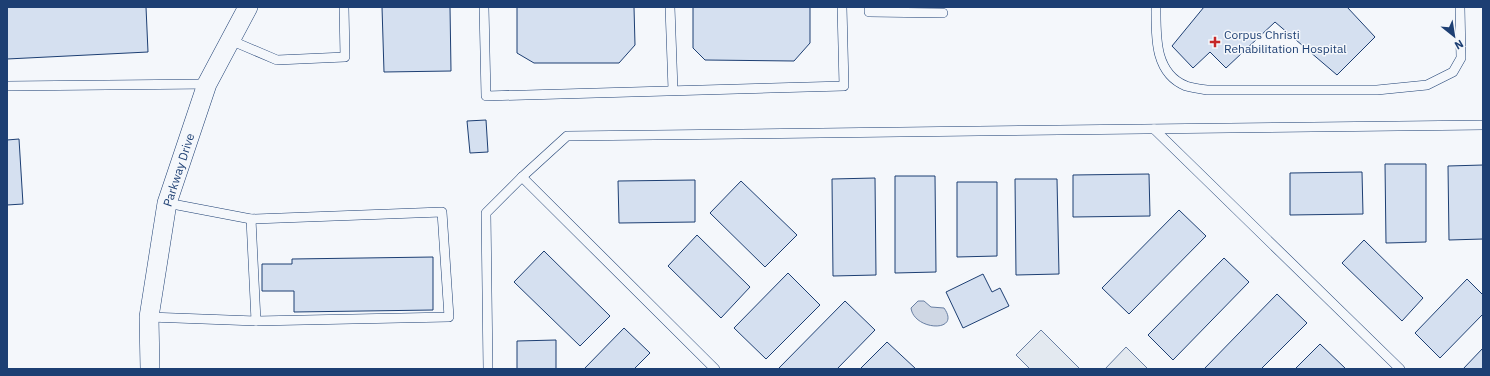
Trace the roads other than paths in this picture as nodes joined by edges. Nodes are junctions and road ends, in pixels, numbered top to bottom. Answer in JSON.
{"nodes":[{"id":1,"x":248,"y":7,"type":"edge"},
{"id":2,"x":344,"y":7,"type":"edge"},
{"id":3,"x":484,"y":7,"type":"edge"},
{"id":4,"x":670,"y":7,"type":"edge"},
{"id":5,"x":842,"y":7,"type":"edge"},
{"id":6,"x":869,"y":7,"type":"edge"},
{"id":7,"x":1156,"y":7,"type":"edge"},
{"id":8,"x":1460,"y":7,"type":"edge"},
{"id":9,"x":943,"y":13,"type":"dead end"},
{"id":10,"x":230,"y":40,"type":"junction"},
{"id":11,"x":207,"y":84,"type":"junction"},
{"id":12,"x":7,"y":86,"type":"edge"},
{"id":13,"x":672,"y":90,"type":"junction"},
{"id":14,"x":1483,"y":125,"type":"edge"},
{"id":15,"x":1154,"y":129,"type":"junction"},
{"id":16,"x":522,"y":177,"type":"junction"},
{"id":17,"x":167,"y":203,"type":"junction"},
{"id":18,"x":251,"y":219,"type":"junction"},
{"id":19,"x":149,"y":317,"type":"junction"},
{"id":20,"x":256,"y":321,"type":"junction"},
{"id":21,"x":150,"y":369,"type":"edge"},
{"id":22,"x":488,"y":369,"type":"edge"},
{"id":23,"x":714,"y":369,"type":"edge"},
{"id":24,"x":1400,"y":369,"type":"edge"}],
"edges":[{"from":1,"to":10,"type":"street","name":"Parkway Drive"},
{"from":2,"to":10,"type":"lane"},
{"from":3,"to":13,"type":"lane"},
{"from":4,"to":13,"type":"lane"},
{"from":5,"to":13,"type":"lane"},
{"from":6,"to":9,"type":"lane"},
{"from":7,"to":8,"type":"lane"},
{"from":10,"to":11,"type":"street","name":"Parkway Drive"},
{"from":11,"to":12,"type":"lane"},
{"from":11,"to":17,"type":"street","name":"Parkway Drive"},
{"from":14,"to":15,"type":"lane"},
{"from":15,"to":16,"type":"lane"},
{"from":15,"to":24,"type":"lane"},
{"from":16,"to":22,"type":"lane"},
{"from":16,"to":23,"type":"lane"},
{"from":17,"to":18,"type":"lane"},
{"from":17,"to":19,"type":"street","name":"Parkway Drive"},
{"from":18,"to":20,"type":"lane"},
{"from":18,"to":20,"type":"lane"},
{"from":19,"to":20,"type":"lane"},
{"from":19,"to":21,"type":"street","name":"Parkway Drive"}]}
